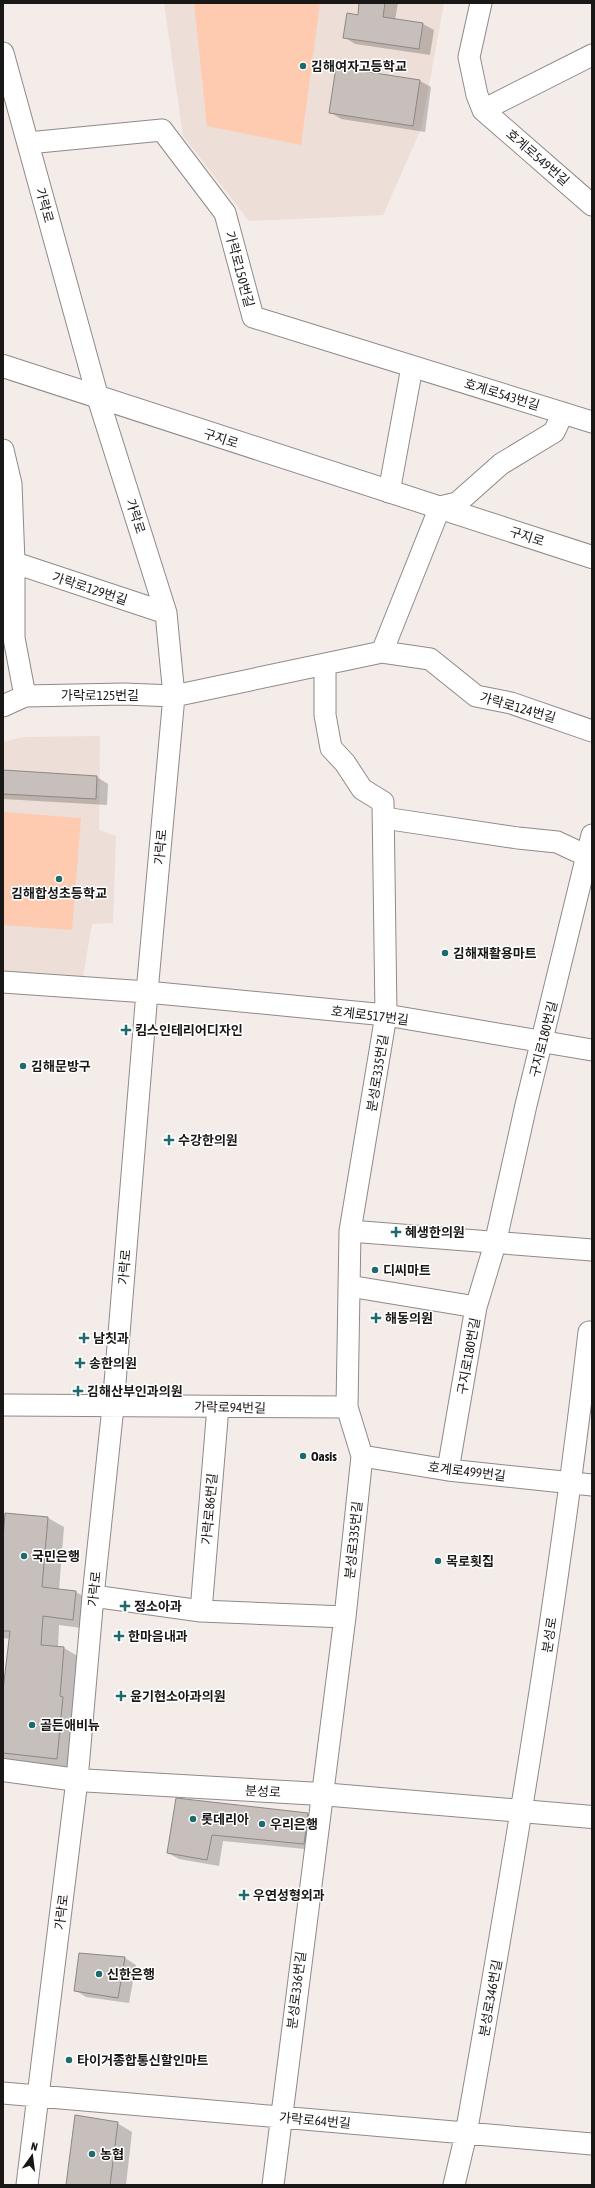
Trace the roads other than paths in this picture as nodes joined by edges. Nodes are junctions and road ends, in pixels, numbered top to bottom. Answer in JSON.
{"nodes":[{"id":1,"x":481,"y":3,"type":"edge"},
{"id":2,"x":3,"y":53,"type":"edge"},
{"id":3,"x":592,"y":54,"type":"edge"},
{"id":4,"x":483,"y":110,"type":"junction"},
{"id":5,"x":28,"y":143,"type":"junction"},
{"id":6,"x":592,"y":205,"type":"edge"},
{"id":7,"x":3,"y":366,"type":"edge"},
{"id":8,"x":412,"y":367,"type":"junction"},
{"id":9,"x":98,"y":398,"type":"junction"},
{"id":10,"x":563,"y":412,"type":"junction"},
{"id":11,"x":592,"y":422,"type":"edge"},
{"id":12,"x":3,"y":450,"type":"edge"},
{"id":13,"x":389,"y":492,"type":"junction"},
{"id":14,"x":440,"y":507,"type":"junction"},
{"id":15,"x":592,"y":557,"type":"edge"},
{"id":16,"x":9,"y":561,"type":"edge"},
{"id":17,"x":166,"y":613,"type":"junction"},
{"id":18,"x":382,"y":652,"type":"junction"},
{"id":19,"x":325,"y":664,"type":"junction"},
{"id":20,"x":25,"y":696,"type":"junction"},
{"id":21,"x":174,"y":696,"type":"junction"},
{"id":22,"x":3,"y":706,"type":"edge"},
{"id":23,"x":592,"y":731,"type":"edge"},
{"id":24,"x":384,"y":818,"type":"junction"},
{"id":25,"x":592,"y":835,"type":"edge"},
{"id":26,"x":587,"y":856,"type":"junction"},
{"id":27,"x":3,"y":982,"type":"edge"},
{"id":28,"x":147,"y":992,"type":"junction"},
{"id":29,"x":386,"y":1015,"type":"junction"},
{"id":30,"x":542,"y":1041,"type":"junction"},
{"id":31,"x":592,"y":1050,"type":"edge"},
{"id":32,"x":350,"y":1231,"type":"junction"},
{"id":33,"x":495,"y":1244,"type":"junction"},
{"id":34,"x":592,"y":1250,"type":"edge"},
{"id":35,"x":349,"y":1286,"type":"junction"},
{"id":36,"x":476,"y":1307,"type":"junction"},
{"id":37,"x":590,"y":1332,"type":"dead end"},
{"id":38,"x":3,"y":1405,"type":"edge"},
{"id":39,"x":113,"y":1407,"type":"junction"},
{"id":40,"x":218,"y":1407,"type":"junction"},
{"id":41,"x":347,"y":1407,"type":"junction"},
{"id":42,"x":362,"y":1456,"type":"junction"},
{"id":43,"x":448,"y":1470,"type":"junction"},
{"id":44,"x":582,"y":1484,"type":"edge"},
{"id":45,"x":93,"y":1596,"type":"junction"},
{"id":46,"x":201,"y":1611,"type":"junction"},
{"id":47,"x":345,"y":1617,"type":"junction"},
{"id":48,"x":3,"y":1770,"type":"edge"},
{"id":49,"x":77,"y":1780,"type":"junction"},
{"id":50,"x":321,"y":1794,"type":"junction"},
{"id":51,"x":522,"y":1811,"type":"junction"},
{"id":52,"x":592,"y":1817,"type":"edge"},
{"id":53,"x":3,"y":2093,"type":"edge"},
{"id":54,"x":38,"y":2096,"type":"junction"},
{"id":55,"x":281,"y":2116,"type":"junction"},
{"id":56,"x":466,"y":2134,"type":"junction"},
{"id":57,"x":592,"y":2144,"type":"edge"},
{"id":58,"x":27,"y":2185,"type":"edge"},
{"id":59,"x":273,"y":2185,"type":"edge"},
{"id":60,"x":454,"y":2185,"type":"edge"}],
"edges":[{"from":1,"to":4,"type":"street","name":"호계로549번길"},
{"from":2,"to":5,"type":"street","name":"가락로"},
{"from":3,"to":4,"type":"street"},
{"from":4,"to":6,"type":"street","name":"호계로549번길"},
{"from":5,"to":8,"type":"street","name":"가락로150번길"},
{"from":5,"to":9,"type":"street","name":"가락로"},
{"from":7,"to":9,"type":"main road","name":"구지로"},
{"from":8,"to":10,"type":"street","name":"호계로543번길"},
{"from":8,"to":13,"type":"street"},
{"from":9,"to":13,"type":"main road","name":"구지로"},
{"from":9,"to":17,"type":"street","name":"가락로"},
{"from":10,"to":11,"type":"street","name":"호계로543번길"},
{"from":10,"to":14,"type":"street"},
{"from":12,"to":16,"type":"street"},
{"from":13,"to":14,"type":"main road","name":"구지로"},
{"from":14,"to":15,"type":"main road","name":"구지로"},
{"from":14,"to":18,"type":"street"},
{"from":16,"to":17,"type":"street","name":"가락로129번길"},
{"from":16,"to":20,"type":"street"},
{"from":17,"to":21,"type":"street","name":"가락로"},
{"from":18,"to":19,"type":"street","name":"가락로124번길"},
{"from":18,"to":23,"type":"street","name":"가락로124번길"},
{"from":19,"to":21,"type":"street","name":"가락로124번길"},
{"from":19,"to":24,"type":"street","name":"분성로335번길"},
{"from":20,"to":21,"type":"street","name":"가락로125번길"},
{"from":20,"to":22,"type":"street","name":"가락로125번길"},
{"from":21,"to":28,"type":"street","name":"가락로"},
{"from":24,"to":26,"type":"street"},
{"from":24,"to":29,"type":"street","name":"분성로335번길"},
{"from":25,"to":26,"type":"street","name":"구지로180번길"},
{"from":26,"to":30,"type":"street","name":"구지로180번길"},
{"from":27,"to":28,"type":"street"},
{"from":28,"to":29,"type":"street","name":"호계로517번길"},
{"from":28,"to":39,"type":"street","name":"가락로"},
{"from":29,"to":30,"type":"street","name":"호계로517번길"},
{"from":29,"to":32,"type":"street","name":"분성로335번길"},
{"from":30,"to":31,"type":"street","name":"호계로517번길"},
{"from":30,"to":33,"type":"street","name":"구지로180번길"},
{"from":32,"to":33,"type":"street"},
{"from":32,"to":35,"type":"street","name":"분성로335번길"},
{"from":33,"to":34,"type":"street"},
{"from":33,"to":36,"type":"street","name":"구지로180번길"},
{"from":35,"to":36,"type":"street"},
{"from":35,"to":41,"type":"street","name":"분성로335번길"},
{"from":36,"to":43,"type":"street","name":"구지로180번길"},
{"from":37,"to":44,"type":"street"},
{"from":38,"to":39,"type":"street","name":"가락로94번길"},
{"from":39,"to":40,"type":"street","name":"가락로94번길"},
{"from":39,"to":45,"type":"street","name":"가락로"},
{"from":40,"to":41,"type":"street","name":"가락로94번길"},
{"from":40,"to":46,"type":"street","name":"가락로86번길"},
{"from":41,"to":42,"type":"street","name":"분성로335번길"},
{"from":42,"to":43,"type":"street","name":"호계로499번길"},
{"from":42,"to":47,"type":"street","name":"분성로335번길"},
{"from":43,"to":44,"type":"street","name":"호계로499번길"},
{"from":44,"to":51,"type":"street","name":"분성로"},
{"from":45,"to":46,"type":"street"},
{"from":45,"to":49,"type":"street","name":"가락로"},
{"from":46,"to":47,"type":"street"},
{"from":47,"to":50,"type":"street","name":"분성로335번길"},
{"from":48,"to":49,"type":"main road","name":"분성로"},
{"from":49,"to":50,"type":"main road","name":"분성로"},
{"from":49,"to":54,"type":"street","name":"가락로"},
{"from":50,"to":51,"type":"main road","name":"분성로"},
{"from":50,"to":55,"type":"street","name":"분성로336번길"},
{"from":51,"to":52,"type":"main road","name":"분성로"},
{"from":51,"to":56,"type":"street","name":"분성로346번길"},
{"from":53,"to":54,"type":"street","name":"가락로64번길"},
{"from":54,"to":55,"type":"street","name":"가락로64번길"},
{"from":54,"to":58,"type":"street","name":"가락로"},
{"from":55,"to":56,"type":"street","name":"가락로64번길"},
{"from":55,"to":59,"type":"street","name":"분성로336번길"},
{"from":56,"to":57,"type":"street","name":"가락로64번길"},
{"from":56,"to":60,"type":"street","name":"분성로346번길"}]}
